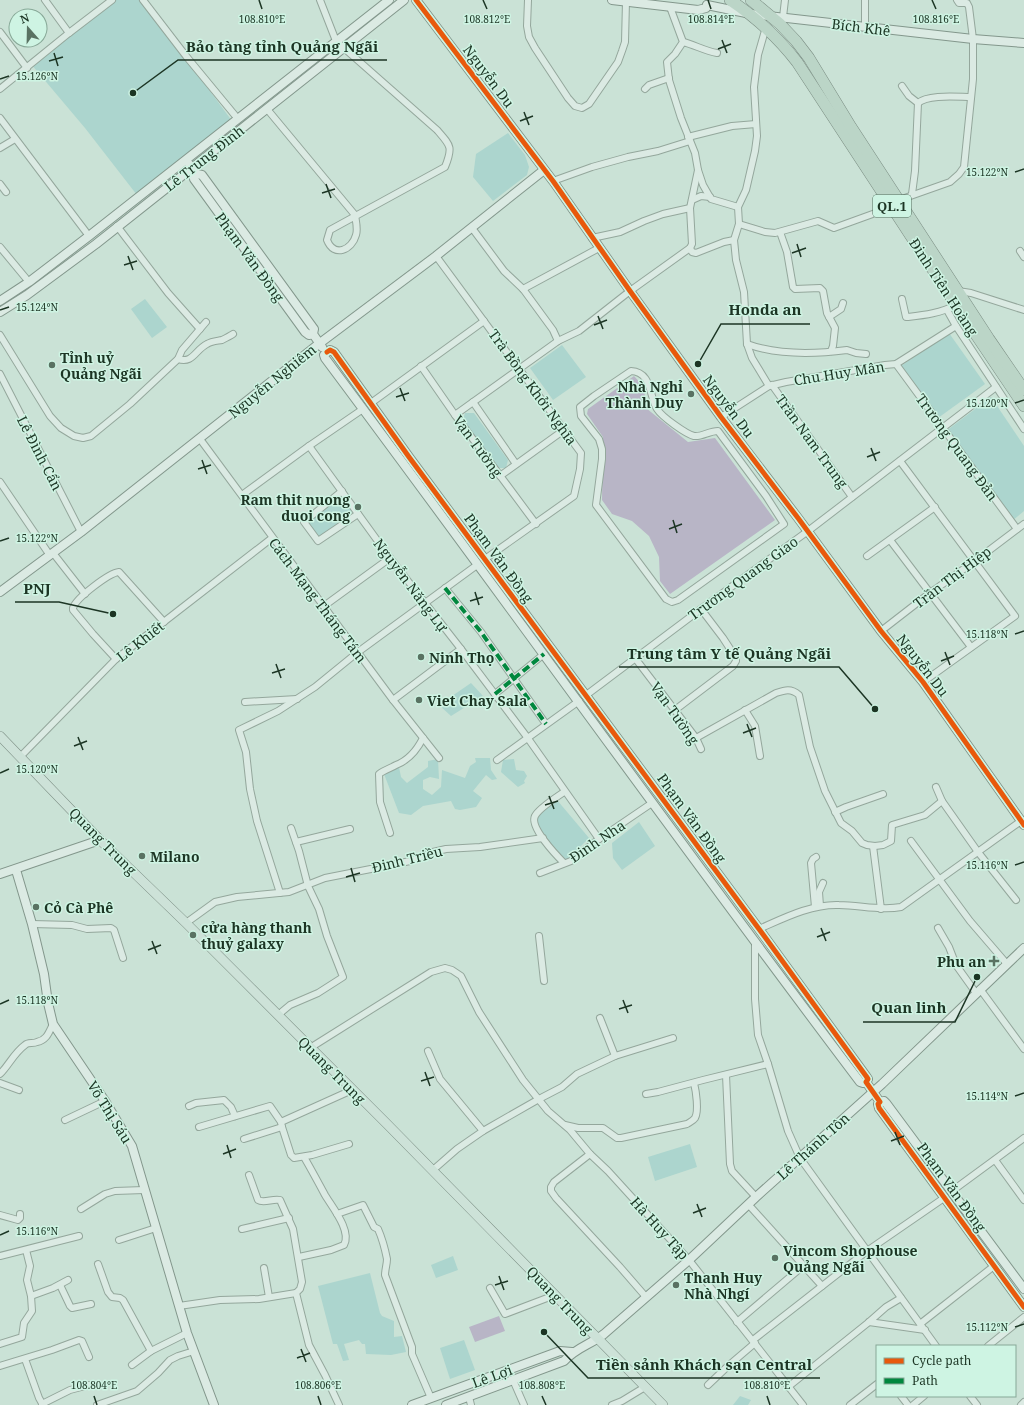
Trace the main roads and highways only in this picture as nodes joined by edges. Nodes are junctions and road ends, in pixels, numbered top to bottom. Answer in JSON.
{"nodes":[{"id":1,"x":730,"y":0,"type":"edge"},
{"id":2,"x":751,"y":0,"type":"edge"},
{"id":3,"x":896,"y":203,"type":"junction"},
{"id":4,"x":1024,"y":390,"type":"edge"},
{"id":5,"x":1024,"y":406,"type":"edge"},
{"id":6,"x":0,"y":736,"type":"edge"},
{"id":7,"x":663,"y":1405,"type":"edge"}],
"edges":[{"from":1,"to":3,"type":"highway","name":"Đinh Tiên Hoàng","number":"QL.1"},
{"from":2,"to":3,"type":"highway","name":"Đinh Tiên Hoàng","number":"QL.1"},
{"from":3,"to":4,"type":"highway","name":"Đinh Tiên Hoàng","number":"QL.1"},
{"from":3,"to":5,"type":"highway","name":"Đinh Tiên Hoàng","number":"QL.1"},
{"from":6,"to":7,"type":"main road","name":"Quang Trung"}]}
